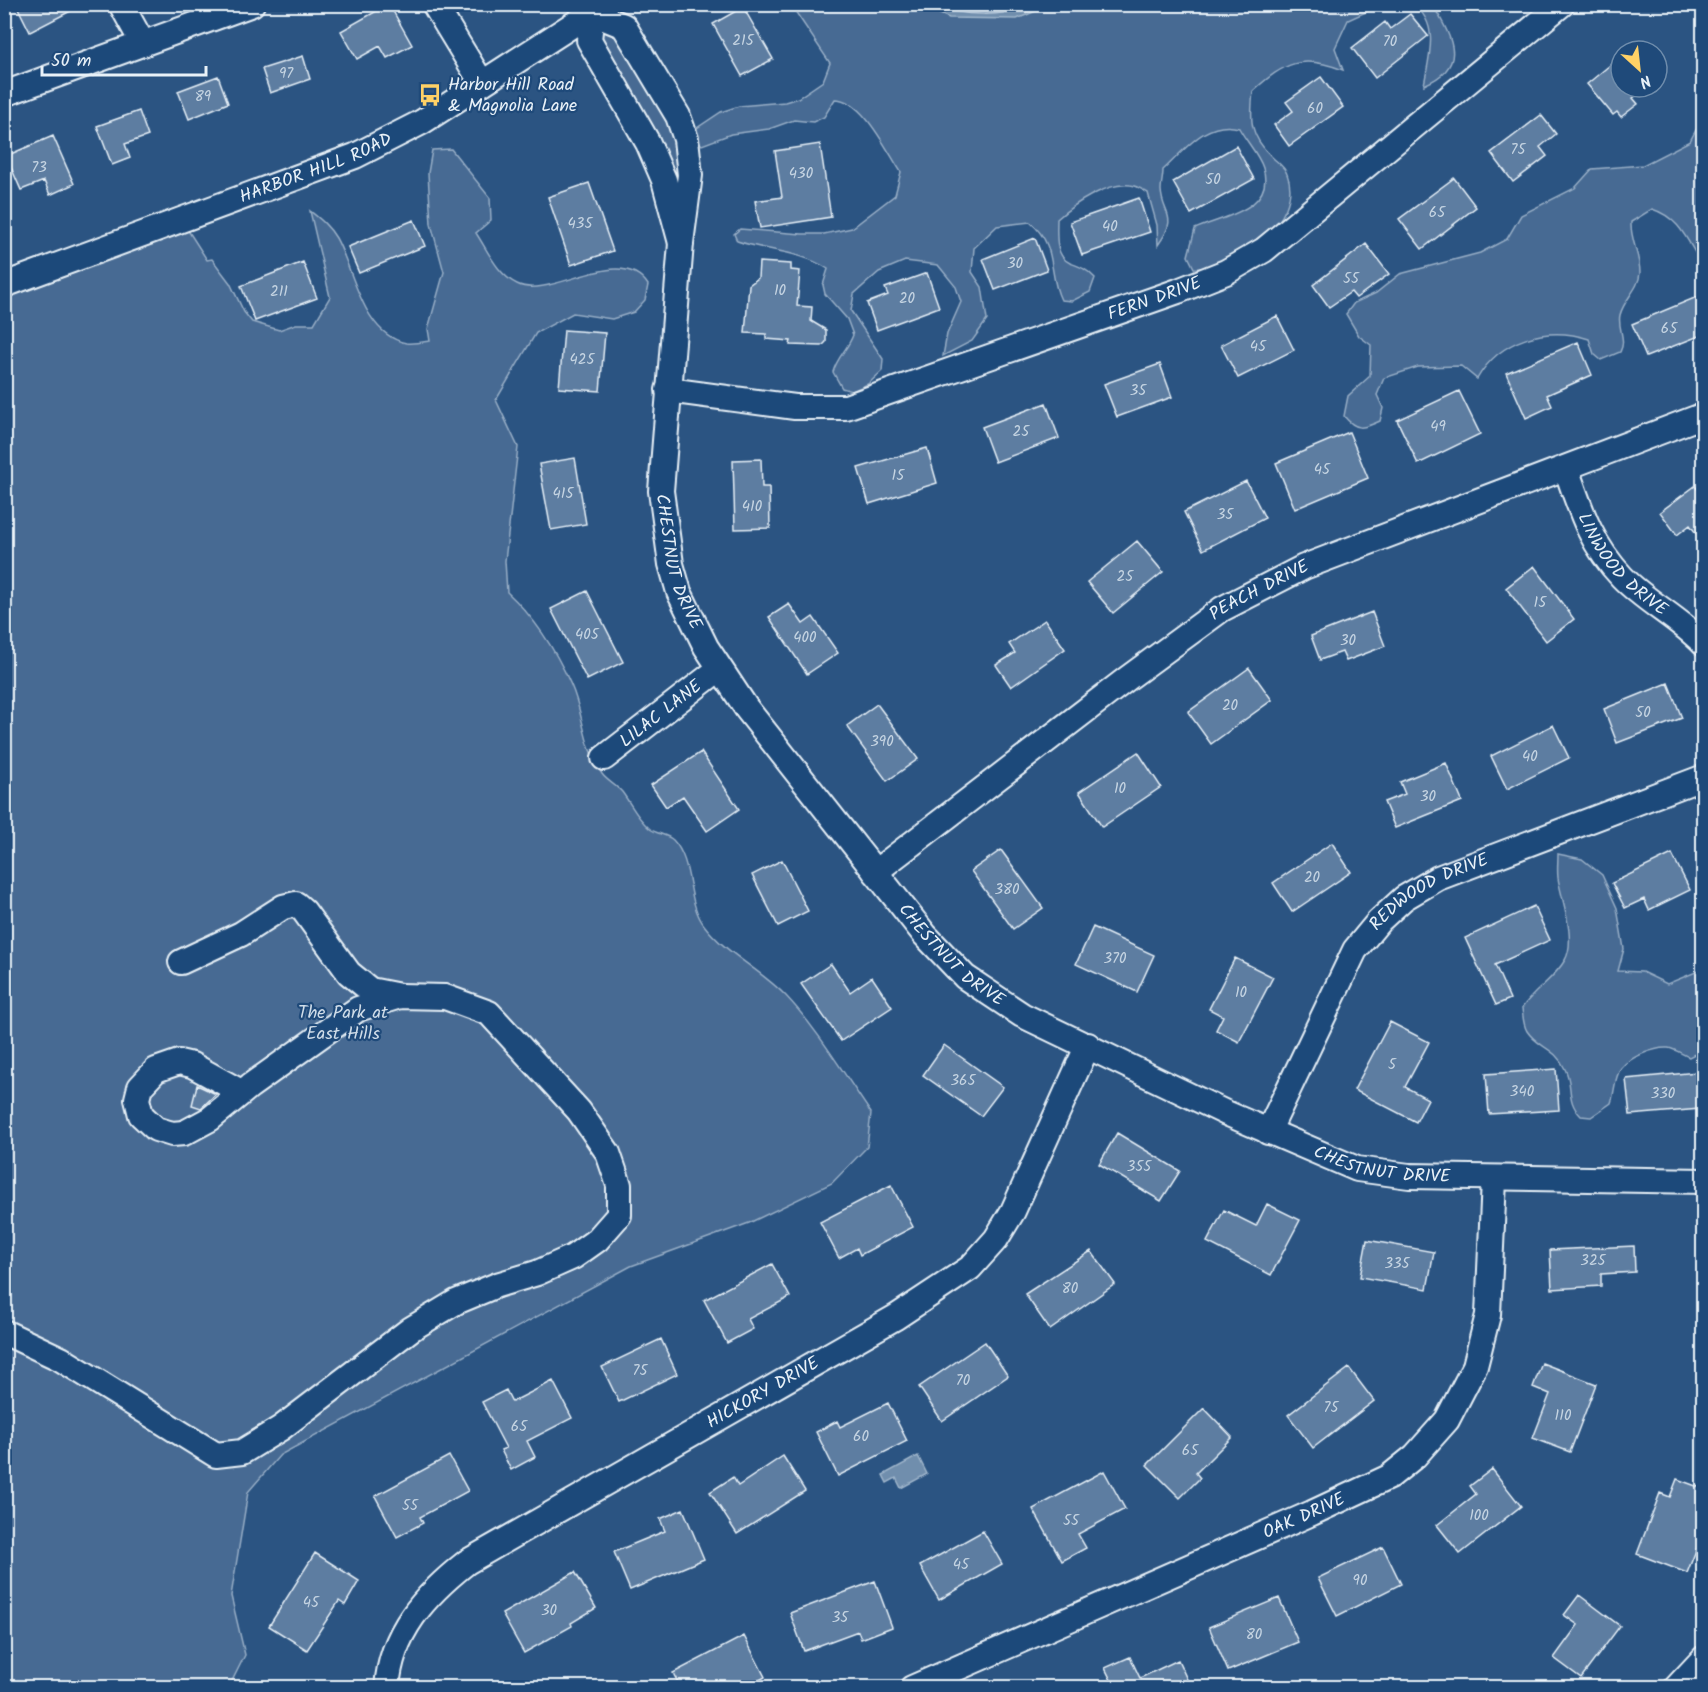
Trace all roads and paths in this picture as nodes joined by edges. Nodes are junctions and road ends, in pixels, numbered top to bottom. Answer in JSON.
{"nodes":[{"id":1,"x":121,"y":4,"type":"edge"},
{"id":2,"x":252,"y":4,"type":"edge"},
{"id":3,"x":434,"y":4,"type":"edge"},
{"id":4,"x":1562,"y":4,"type":"edge"},
{"id":5,"x":598,"y":9,"type":"edge"},
{"id":6,"x":143,"y":44,"type":"junction"},
{"id":7,"x":482,"y":84,"type":"junction"},
{"id":8,"x":4,"y":94,"type":"edge"},
{"id":9,"x":681,"y":243,"type":"junction"},
{"id":10,"x":4,"y":285,"type":"edge"},
{"id":11,"x":668,"y":390,"type":"junction"},
{"id":12,"x":1704,"y":415,"type":"edge"},
{"id":13,"x":1566,"y":468,"type":"junction"},
{"id":14,"x":1704,"y":644,"type":"edge"},
{"id":15,"x":719,"y":669,"type":"junction"},
{"id":16,"x":604,"y":758,"type":"dead end"},
{"id":17,"x":1704,"y":777,"type":"edge"},
{"id":18,"x":875,"y":872,"type":"junction"},
{"id":19,"x":181,"y":962,"type":"dead end"},
{"id":20,"x":400,"y":996,"type":"junction"},
{"id":21,"x":1088,"y":1046,"type":"junction"},
{"id":22,"x":241,"y":1092,"type":"dead end"},
{"id":23,"x":1268,"y":1132,"type":"junction"},
{"id":24,"x":1494,"y":1179,"type":"junction"},
{"id":25,"x":1704,"y":1181,"type":"edge"},
{"id":26,"x":4,"y":1332,"type":"edge"},
{"id":27,"x":1704,"y":1658,"type":"edge"},
{"id":28,"x":387,"y":1688,"type":"edge"},
{"id":29,"x":912,"y":1688,"type":"edge"},
{"id":30,"x":1676,"y":1688,"type":"edge"}],
"edges":[{"from":1,"to":6,"type":"street"},
{"from":2,"to":6,"type":"street"},
{"from":3,"to":7,"type":"street"},
{"from":4,"to":11,"type":"street","name":"FERN DRIVE"},
{"from":5,"to":7,"type":"street","name":"HARBOR HILL ROAD"},
{"from":5,"to":9,"type":"street","name":"CHESTNUT DRIVE"},
{"from":5,"to":9,"type":"street","name":"CHESTNUT DRIVE"},
{"from":6,"to":8,"type":"street"},
{"from":7,"to":10,"type":"street","name":"HARBOR HILL ROAD"},
{"from":9,"to":11,"type":"street","name":"CHESTNUT DRIVE"},
{"from":11,"to":15,"type":"street","name":"CHESTNUT DRIVE"},
{"from":12,"to":13,"type":"street","name":"PEACH DRIVE"},
{"from":13,"to":14,"type":"street","name":"LINWOOD DRIVE"},
{"from":13,"to":18,"type":"street","name":"PEACH DRIVE"},
{"from":15,"to":16,"type":"street","name":"LILAC LANE"},
{"from":15,"to":18,"type":"street","name":"CHESTNUT DRIVE"},
{"from":17,"to":23,"type":"street","name":"REDWOOD DRIVE"},
{"from":18,"to":21,"type":"street","name":"CHESTNUT DRIVE"},
{"from":19,"to":20,"type":"street"},
{"from":20,"to":22,"type":"street"},
{"from":20,"to":26,"type":"street"},
{"from":21,"to":23,"type":"street","name":"CHESTNUT DRIVE"},
{"from":21,"to":28,"type":"street","name":"HICKORY DRIVE"},
{"from":23,"to":24,"type":"street","name":"CHESTNUT DRIVE"},
{"from":24,"to":25,"type":"street","name":"CHESTNUT DRIVE"},
{"from":24,"to":29,"type":"street","name":"OAK DRIVE"},
{"from":27,"to":30,"type":"street"}]}
